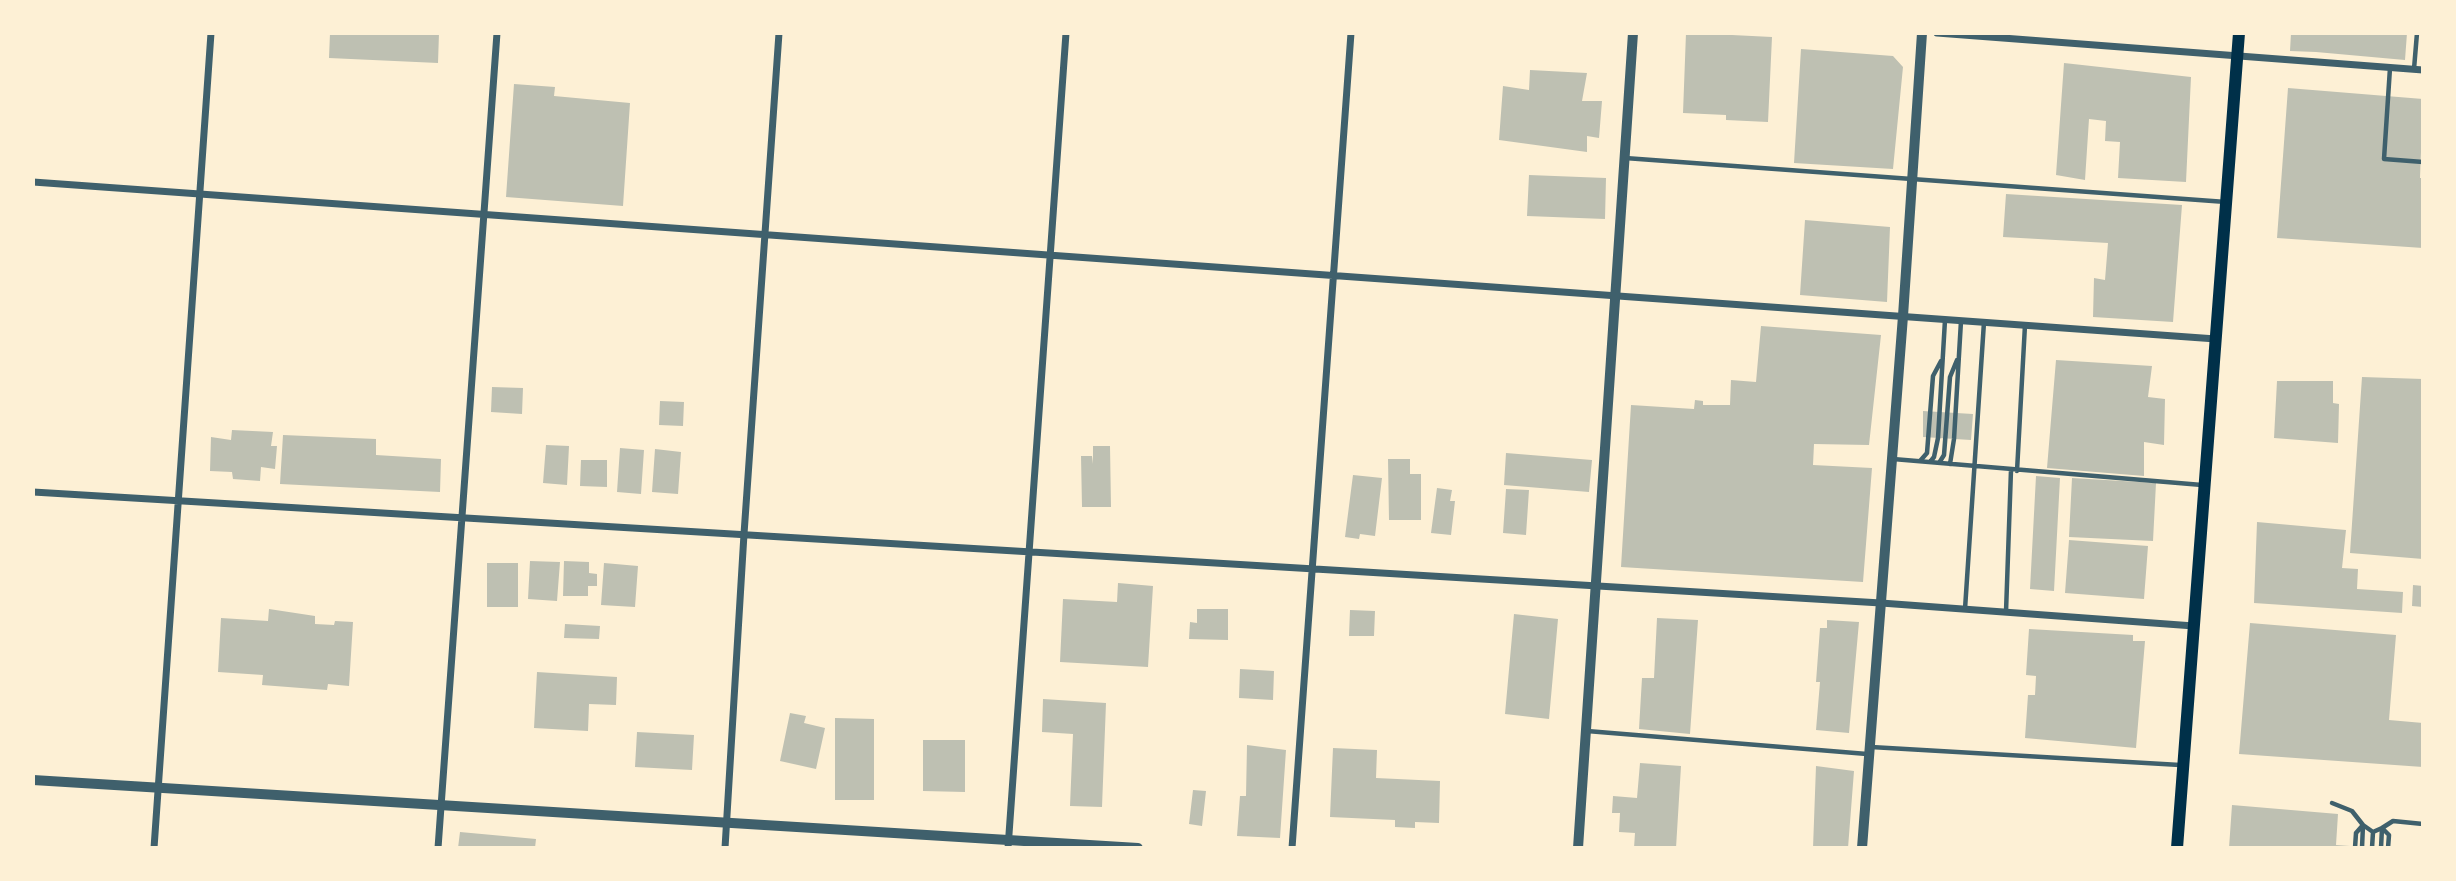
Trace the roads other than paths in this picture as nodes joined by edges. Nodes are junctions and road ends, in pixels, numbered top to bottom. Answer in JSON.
{"nodes":[{"id":1,"x":211,"y":33,"type":"edge"},
{"id":2,"x":497,"y":33,"type":"edge"},
{"id":3,"x":779,"y":33,"type":"edge"},
{"id":4,"x":1066,"y":33,"type":"edge"},
{"id":5,"x":1351,"y":33,"type":"edge"},
{"id":6,"x":1633,"y":33,"type":"edge"},
{"id":7,"x":1922,"y":33,"type":"edge"},
{"id":8,"x":1937,"y":33,"type":"edge"},
{"id":9,"x":2239,"y":33,"type":"edge"},
{"id":10,"x":2417,"y":33,"type":"edge"},
{"id":11,"x":2237,"y":58,"type":"junction"},
{"id":12,"x":2390,"y":68,"type":"junction"},
{"id":13,"x":2418,"y":70,"type":"edge"},
{"id":14,"x":1625,"y":158,"type":"junction"},
{"id":15,"x":2423,"y":162,"type":"edge"},
{"id":16,"x":1912,"y":180,"type":"junction"},
{"id":17,"x":33,"y":182,"type":"edge"},
{"id":18,"x":198,"y":194,"type":"junction"},
{"id":19,"x":2227,"y":202,"type":"junction"},
{"id":20,"x":484,"y":214,"type":"junction"},
{"id":21,"x":765,"y":234,"type":"junction"},
{"id":22,"x":1050,"y":255,"type":"junction"},
{"id":23,"x":1334,"y":276,"type":"junction"},
{"id":24,"x":1616,"y":295,"type":"junction"},
{"id":25,"x":1903,"y":316,"type":"junction"},
{"id":26,"x":1945,"y":319,"type":"junction"},
{"id":27,"x":1961,"y":320,"type":"junction"},
{"id":28,"x":1984,"y":322,"type":"junction"},
{"id":29,"x":2025,"y":325,"type":"junction"},
{"id":30,"x":2216,"y":339,"type":"junction"},
{"id":31,"x":1958,"y":356,"type":"junction"},
{"id":32,"x":1942,"y":357,"type":"junction"},
{"id":33,"x":1892,"y":459,"type":"junction"},
{"id":34,"x":1920,"y":461,"type":"junction"},
{"id":35,"x":1930,"y":462,"type":"junction"},
{"id":36,"x":1939,"y":463,"type":"junction"},
{"id":37,"x":1950,"y":464,"type":"junction"},
{"id":38,"x":1973,"y":466,"type":"junction"},
{"id":39,"x":2014,"y":471,"type":"junction"},
{"id":40,"x":2205,"y":485,"type":"junction"},
{"id":41,"x":33,"y":492,"type":"edge"},
{"id":42,"x":177,"y":500,"type":"junction"},
{"id":43,"x":462,"y":517,"type":"junction"},
{"id":44,"x":744,"y":534,"type":"junction"},
{"id":45,"x":1027,"y":552,"type":"junction"},
{"id":46,"x":1312,"y":570,"type":"junction"},
{"id":47,"x":1595,"y":586,"type":"junction"},
{"id":48,"x":1881,"y":603,"type":"junction"},
{"id":49,"x":1965,"y":609,"type":"junction"},
{"id":50,"x":2006,"y":612,"type":"junction"},
{"id":51,"x":2195,"y":626,"type":"junction"},
{"id":52,"x":1586,"y":731,"type":"junction"},
{"id":53,"x":1870,"y":750,"type":"junction"},
{"id":54,"x":2183,"y":765,"type":"junction"},
{"id":55,"x":33,"y":780,"type":"edge"},
{"id":56,"x":159,"y":787,"type":"junction"},
{"id":57,"x":2332,"y":803,"type":"dead end"},
{"id":58,"x":441,"y":804,"type":"junction"},
{"id":59,"x":727,"y":822,"type":"junction"},
{"id":60,"x":2423,"y":824,"type":"edge"},
{"id":61,"x":2363,"y":825,"type":"junction"},
{"id":62,"x":2382,"y":828,"type":"junction"},
{"id":63,"x":2373,"y":832,"type":"junction"},
{"id":64,"x":1008,"y":844,"type":"edge"},
{"id":65,"x":154,"y":848,"type":"edge"},
{"id":66,"x":438,"y":848,"type":"edge"},
{"id":67,"x":725,"y":848,"type":"edge"},
{"id":68,"x":1138,"y":848,"type":"edge"},
{"id":69,"x":1292,"y":848,"type":"edge"},
{"id":70,"x":1578,"y":848,"type":"edge"},
{"id":71,"x":1862,"y":848,"type":"edge"},
{"id":72,"x":2177,"y":848,"type":"edge"},
{"id":73,"x":2355,"y":848,"type":"edge"},
{"id":74,"x":2362,"y":848,"type":"edge"},
{"id":75,"x":2372,"y":848,"type":"edge"},
{"id":76,"x":2381,"y":848,"type":"edge"},
{"id":77,"x":2388,"y":848,"type":"edge"}],
"edges":[{"from":1,"to":18,"type":"street"},
{"from":2,"to":20,"type":"street"},
{"from":3,"to":21,"type":"street"},
{"from":4,"to":22,"type":"street"},
{"from":5,"to":23,"type":"street"},
{"from":6,"to":14,"type":"street"},
{"from":7,"to":16,"type":"street"},
{"from":8,"to":11,"type":"street"},
{"from":9,"to":11,"type":"main road"},
{"from":10,"to":13,"type":"lane"},
{"from":11,"to":12,"type":"street"},
{"from":11,"to":19,"type":"main road"},
{"from":12,"to":13,"type":"street"},
{"from":12,"to":15,"type":"lane"},
{"from":14,"to":16,"type":"lane"},
{"from":14,"to":24,"type":"street"},
{"from":16,"to":19,"type":"lane"},
{"from":16,"to":25,"type":"street"},
{"from":17,"to":18,"type":"street"},
{"from":18,"to":20,"type":"street"},
{"from":18,"to":42,"type":"street"},
{"from":19,"to":30,"type":"main road"},
{"from":20,"to":21,"type":"street"},
{"from":20,"to":43,"type":"street"},
{"from":21,"to":22,"type":"street"},
{"from":21,"to":44,"type":"street"},
{"from":22,"to":23,"type":"street"},
{"from":22,"to":45,"type":"street"},
{"from":23,"to":24,"type":"street"},
{"from":23,"to":46,"type":"street"},
{"from":24,"to":25,"type":"street"},
{"from":24,"to":47,"type":"street"},
{"from":25,"to":26,"type":"street"},
{"from":25,"to":33,"type":"street"},
{"from":26,"to":27,"type":"street"},
{"from":26,"to":32,"type":"lane"},
{"from":27,"to":28,"type":"street"},
{"from":27,"to":31,"type":"lane"},
{"from":28,"to":29,"type":"street"},
{"from":28,"to":38,"type":"lane"},
{"from":29,"to":30,"type":"street"},
{"from":29,"to":39,"type":"lane"},
{"from":30,"to":40,"type":"main road"},
{"from":31,"to":36,"type":"lane"},
{"from":31,"to":37,"type":"lane"},
{"from":32,"to":34,"type":"lane"},
{"from":32,"to":35,"type":"lane"},
{"from":33,"to":34,"type":"lane"},
{"from":33,"to":48,"type":"street"},
{"from":34,"to":35,"type":"lane"},
{"from":35,"to":36,"type":"lane"},
{"from":36,"to":37,"type":"lane"},
{"from":37,"to":38,"type":"lane"},
{"from":38,"to":39,"type":"lane"},
{"from":38,"to":49,"type":"lane"},
{"from":39,"to":40,"type":"lane"},
{"from":39,"to":50,"type":"lane"},
{"from":40,"to":51,"type":"main road"},
{"from":41,"to":42,"type":"street"},
{"from":42,"to":43,"type":"street"},
{"from":42,"to":56,"type":"street"},
{"from":43,"to":44,"type":"street"},
{"from":43,"to":58,"type":"street"},
{"from":44,"to":45,"type":"street"},
{"from":44,"to":59,"type":"street"},
{"from":45,"to":46,"type":"street"},
{"from":45,"to":64,"type":"street"},
{"from":46,"to":47,"type":"street"},
{"from":46,"to":69,"type":"street"},
{"from":47,"to":48,"type":"street"},
{"from":47,"to":52,"type":"street"},
{"from":48,"to":49,"type":"street"},
{"from":48,"to":53,"type":"street"},
{"from":49,"to":50,"type":"street"},
{"from":50,"to":51,"type":"street"},
{"from":51,"to":54,"type":"main road"},
{"from":52,"to":53,"type":"lane"},
{"from":52,"to":70,"type":"street"},
{"from":53,"to":54,"type":"lane"},
{"from":53,"to":71,"type":"street"},
{"from":54,"to":72,"type":"main road"},
{"from":55,"to":56,"type":"street"},
{"from":56,"to":58,"type":"street"},
{"from":56,"to":65,"type":"street"},
{"from":57,"to":61,"type":"lane"},
{"from":58,"to":59,"type":"street"},
{"from":58,"to":66,"type":"street"},
{"from":59,"to":64,"type":"street"},
{"from":59,"to":67,"type":"street"},
{"from":60,"to":62,"type":"lane"},
{"from":61,"to":63,"type":"lane"},
{"from":61,"to":73,"type":"lane"},
{"from":61,"to":74,"type":"lane"},
{"from":62,"to":63,"type":"lane"},
{"from":62,"to":76,"type":"lane"},
{"from":62,"to":77,"type":"lane"},
{"from":63,"to":75,"type":"lane"},
{"from":64,"to":68,"type":"street"}]}
